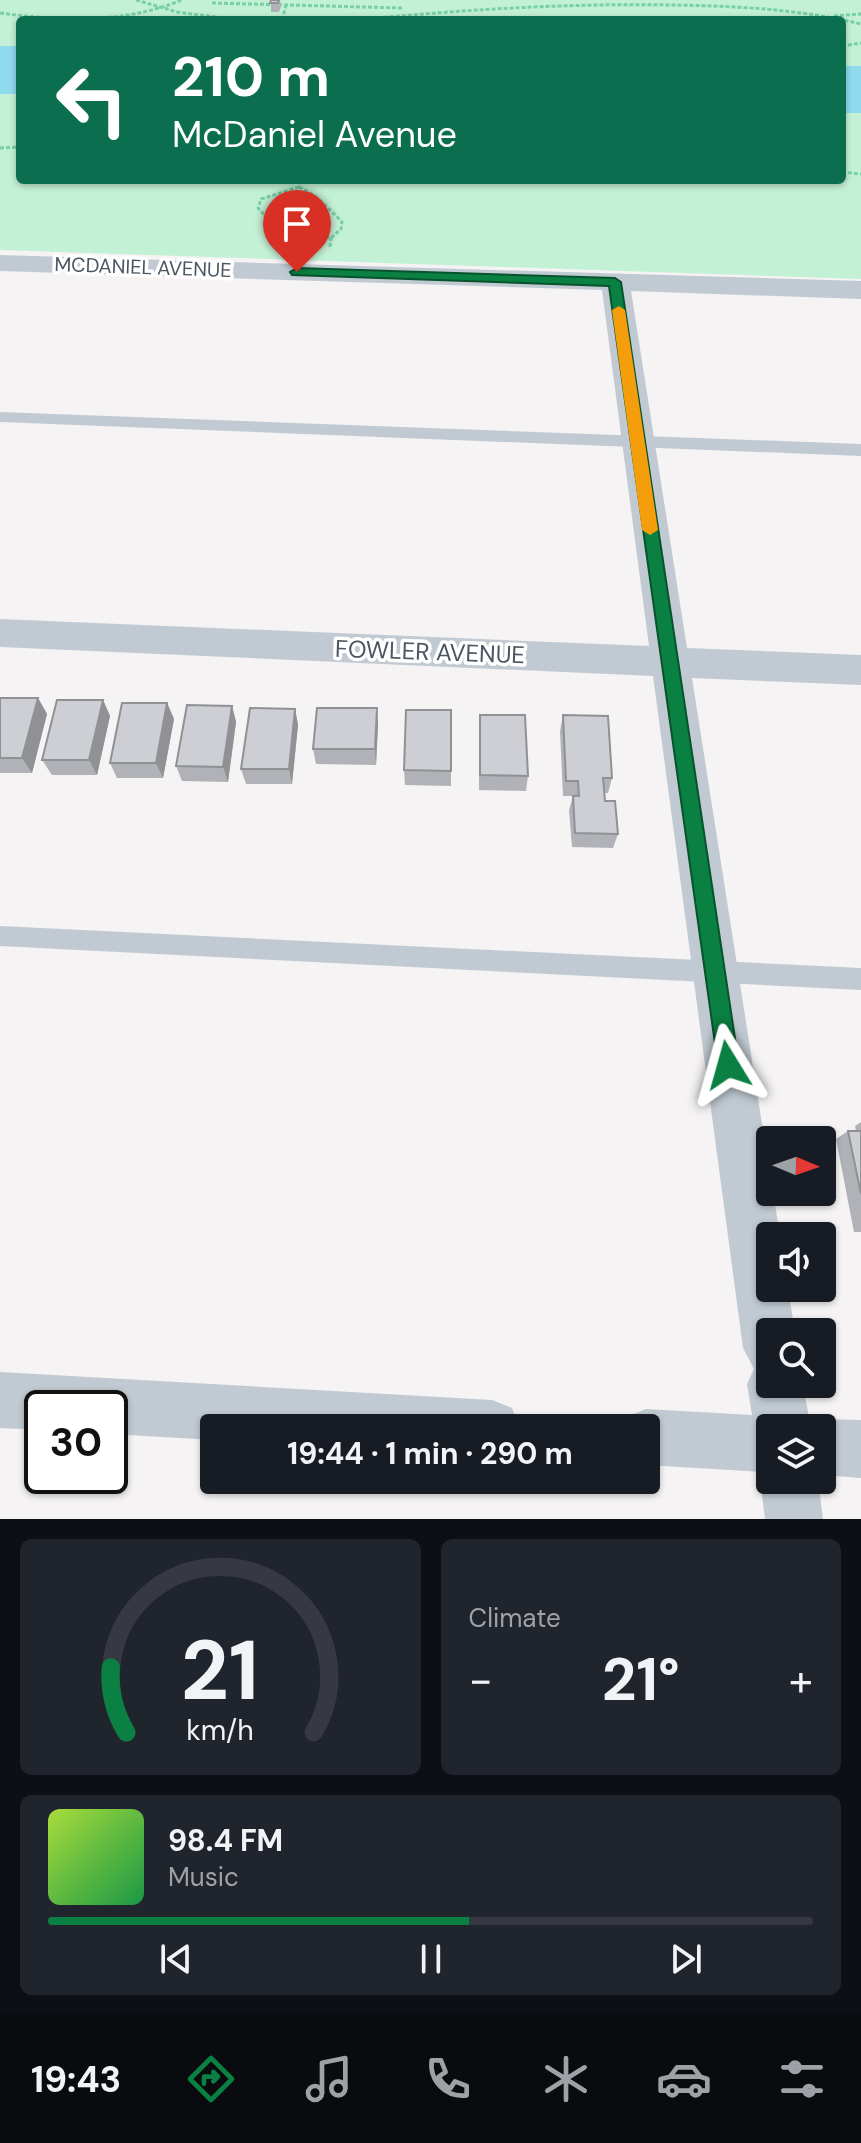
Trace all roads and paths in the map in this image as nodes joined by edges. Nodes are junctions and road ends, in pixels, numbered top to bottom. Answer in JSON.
{"nodes":[{"id":1,"x":136,"y":0,"type":"edge"},
{"id":2,"x":182,"y":0,"type":"edge"},
{"id":3,"x":403,"y":0,"type":"edge"},
{"id":4,"x":212,"y":3,"type":"dead end"},
{"id":5,"x":286,"y":5,"type":"junction"},
{"id":6,"x":402,"y":8,"type":"junction"},
{"id":7,"x":165,"y":9,"type":"junction"},
{"id":8,"x":0,"y":13,"type":"edge"},
{"id":9,"x":861,"y":14,"type":"edge"},
{"id":10,"x":400,"y":15,"type":"junction"},
{"id":11,"x":48,"y":16,"type":"edge"},
{"id":12,"x":99,"y":16,"type":"edge"},
{"id":13,"x":213,"y":16,"type":"edge"},
{"id":14,"x":283,"y":16,"type":"edge"},
{"id":15,"x":391,"y":16,"type":"edge"},
{"id":16,"x":826,"y":16,"type":"joint"},
{"id":17,"x":299,"y":184,"type":"edge"},
{"id":18,"x":299,"y":187,"type":"junction"},
{"id":19,"x":0,"y":263,"type":"edge"},
{"id":20,"x":615,"y":282,"type":"junction"},
{"id":21,"x":861,"y":290,"type":"edge"},
{"id":22,"x":0,"y":417,"type":"edge"},
{"id":23,"x":637,"y":441,"type":"junction"},
{"id":24,"x":861,"y":450,"type":"edge"},
{"id":25,"x":0,"y":633,"type":"edge"},
{"id":26,"x":669,"y":662,"type":"junction"},
{"id":27,"x":861,"y":670,"type":"edge"},
{"id":28,"x":0,"y":936,"type":"edge"},
{"id":29,"x":715,"y":971,"type":"junction"},
{"id":30,"x":861,"y":979,"type":"edge"},
{"id":31,"x":766,"y":1318,"type":"edge"},
{"id":32,"x":0,"y":1400,"type":"edge"},
{"id":33,"x":246,"y":1414,"type":"edge"},
{"id":34,"x":660,"y":1438,"type":"edge"},
{"id":35,"x":756,"y":1443,"type":"edge"},
{"id":36,"x":836,"y":1448,"type":"edge"},
{"id":37,"x":861,"y":1449,"type":"edge"},
{"id":38,"x":791,"y":1494,"type":"edge"},
{"id":39,"x":794,"y":1519,"type":"edge"}],
"edges":[{"from":1,"to":7,"type":"path"},
{"from":2,"to":7,"type":"path"},
{"from":3,"to":6,"type":"path"},
{"from":4,"to":5,"type":"path"},
{"from":5,"to":6,"type":"path"},
{"from":5,"to":14,"type":"path"},
{"from":6,"to":10,"type":"path"},
{"from":7,"to":12,"type":"path"},
{"from":7,"to":13,"type":"path"},
{"from":8,"to":11,"type":"path"},
{"from":9,"to":16,"type":"path"},
{"from":10,"to":15,"type":"path"},
{"from":10,"to":16,"type":"path"},
{"from":17,"to":18,"type":"path"},
{"from":18,"to":18,"type":"path"},
{"from":19,"to":20,"type":"street","name":"MCDANIEL AVENUE"},
{"from":20,"to":21,"type":"street","name":"MCDANIEL AVENUE"},
{"from":20,"to":23,"type":"street"},
{"from":22,"to":23,"type":"lane"},
{"from":23,"to":24,"type":"lane"},
{"from":23,"to":26,"type":"street"},
{"from":25,"to":26,"type":"street","name":"FOWLER AVENUE"},
{"from":26,"to":27,"type":"street","name":"FOWLER AVENUE"},
{"from":26,"to":29,"type":"street"},
{"from":28,"to":29,"type":"lane"},
{"from":29,"to":30,"type":"lane"},
{"from":29,"to":31,"type":"street"},
{"from":32,"to":33,"type":"street"},
{"from":34,"to":35,"type":"street"},
{"from":36,"to":37,"type":"street"},
{"from":38,"to":39,"type":"street"}]}
